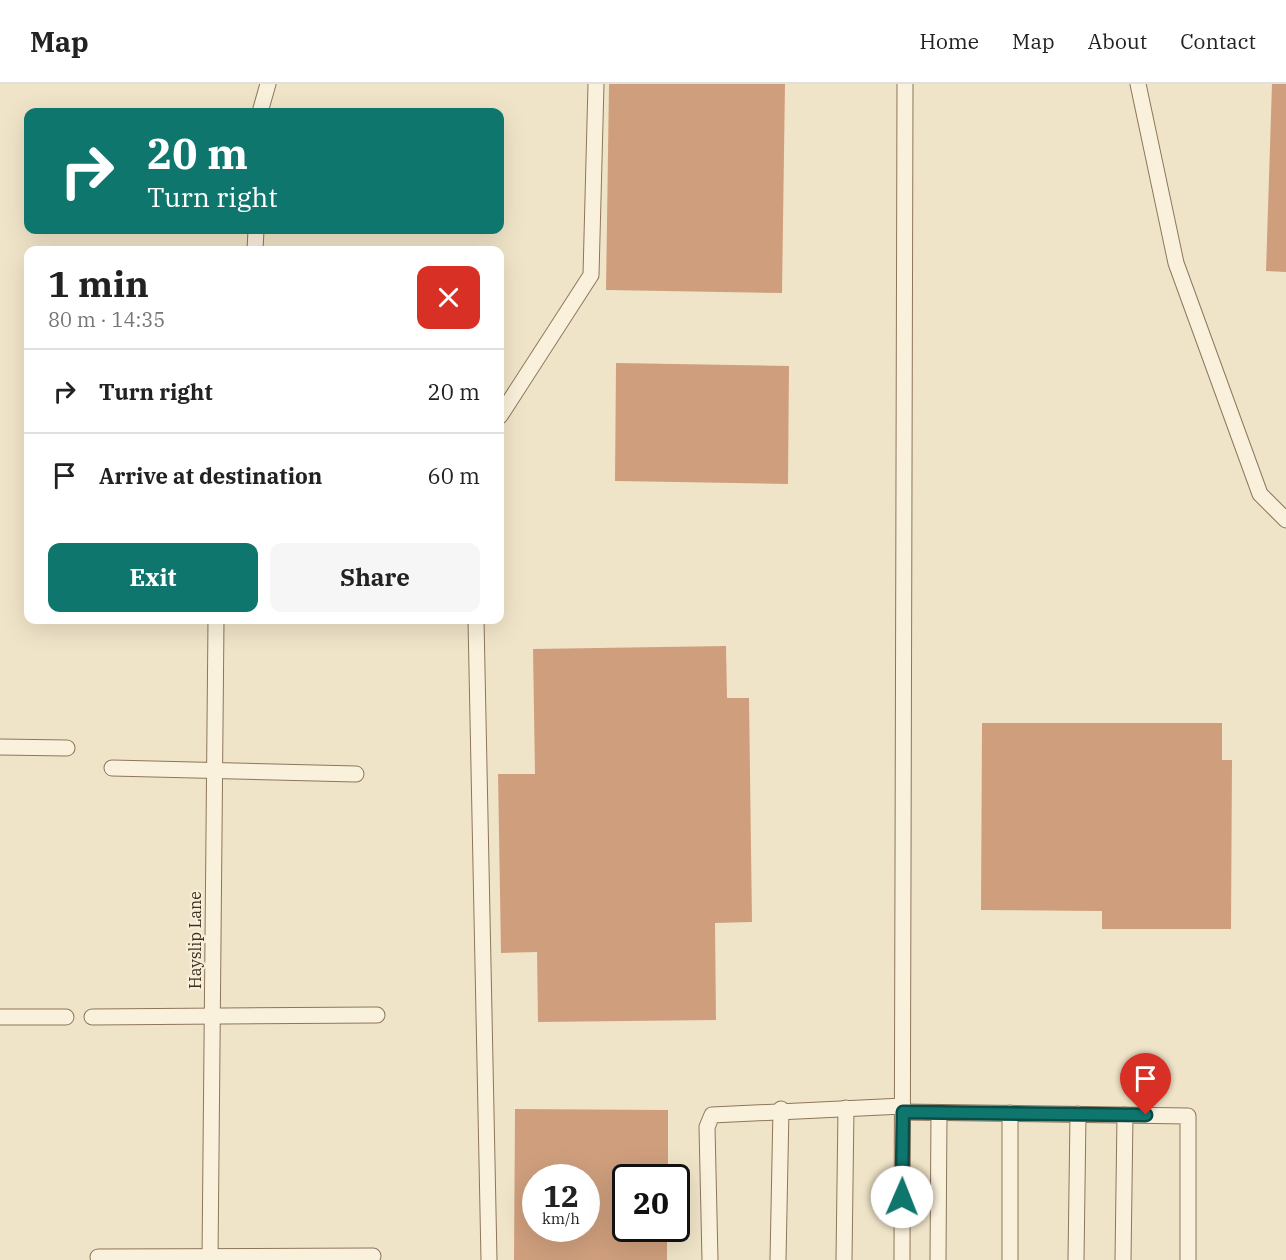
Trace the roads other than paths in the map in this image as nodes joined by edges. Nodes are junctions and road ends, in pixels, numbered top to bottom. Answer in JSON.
{"nodes":[{"id":1,"x":268,"y":84,"type":"edge"},
{"id":2,"x":596,"y":84,"type":"edge"},
{"id":3,"x":905,"y":84,"type":"edge"},
{"id":4,"x":1138,"y":84,"type":"edge"},
{"id":5,"x":262,"y":108,"type":"edge"},
{"id":6,"x":504,"y":410,"type":"edge"},
{"id":7,"x":1286,"y":520,"type":"edge"},
{"id":8,"x":216,"y":624,"type":"edge"},
{"id":9,"x":476,"y":624,"type":"edge"},
{"id":10,"x":0,"y":747,"type":"edge"},
{"id":11,"x":67,"y":748,"type":"dead end"},
{"id":12,"x":112,"y":768,"type":"dead end"},
{"id":13,"x":214,"y":771,"type":"junction"},
{"id":14,"x":356,"y":774,"type":"dead end"},
{"id":15,"x":377,"y":1015,"type":"dead end"},
{"id":16,"x":212,"y":1016,"type":"junction"},
{"id":17,"x":0,"y":1017,"type":"edge"},
{"id":18,"x":66,"y":1017,"type":"dead end"},
{"id":19,"x":92,"y":1017,"type":"dead end"},
{"id":20,"x":846,"y":1108,"type":"junction"},
{"id":21,"x":780,"y":1109,"type":"junction"},
{"id":22,"x":903,"y":1109,"type":"junction"},
{"id":23,"x":939,"y":1113,"type":"junction"},
{"id":24,"x":1010,"y":1113,"type":"junction"},
{"id":25,"x":1078,"y":1114,"type":"junction"},
{"id":26,"x":1125,"y":1115,"type":"junction"},
{"id":27,"x":373,"y":1256,"type":"dead end"},
{"id":28,"x":98,"y":1257,"type":"dead end"},
{"id":29,"x":210,"y":1259,"type":"edge"},
{"id":30,"x":489,"y":1260,"type":"edge"},
{"id":31,"x":710,"y":1260,"type":"edge"},
{"id":32,"x":777,"y":1260,"type":"edge"},
{"id":33,"x":844,"y":1260,"type":"edge"},
{"id":34,"x":902,"y":1260,"type":"edge"},
{"id":35,"x":938,"y":1260,"type":"edge"},
{"id":36,"x":1010,"y":1260,"type":"edge"},
{"id":37,"x":1076,"y":1260,"type":"edge"},
{"id":38,"x":1123,"y":1260,"type":"edge"},
{"id":39,"x":1188,"y":1260,"type":"edge"}],
"edges":[{"from":1,"to":5,"type":"lane"},
{"from":2,"to":6,"type":"lane"},
{"from":3,"to":22,"type":"lane"},
{"from":4,"to":7,"type":"lane"},
{"from":8,"to":13,"type":"lane","name":"Hayslip Lane"},
{"from":9,"to":30,"type":"lane"},
{"from":10,"to":11,"type":"lane"},
{"from":12,"to":13,"type":"lane"},
{"from":13,"to":14,"type":"lane"},
{"from":13,"to":16,"type":"lane","name":"Hayslip Lane"},
{"from":15,"to":16,"type":"lane"},
{"from":16,"to":19,"type":"lane"},
{"from":16,"to":29,"type":"lane","name":"Hayslip Lane"},
{"from":17,"to":18,"type":"lane"},
{"from":20,"to":21,"type":"lane"},
{"from":20,"to":22,"type":"lane"},
{"from":20,"to":33,"type":"lane"},
{"from":21,"to":31,"type":"lane"},
{"from":21,"to":32,"type":"lane"},
{"from":22,"to":23,"type":"lane"},
{"from":22,"to":34,"type":"lane"},
{"from":23,"to":24,"type":"lane"},
{"from":23,"to":35,"type":"lane"},
{"from":24,"to":25,"type":"lane"},
{"from":24,"to":36,"type":"lane"},
{"from":25,"to":26,"type":"lane"},
{"from":25,"to":37,"type":"lane"},
{"from":26,"to":38,"type":"lane"},
{"from":26,"to":39,"type":"lane"},
{"from":27,"to":29,"type":"lane"},
{"from":28,"to":29,"type":"lane"}]}
